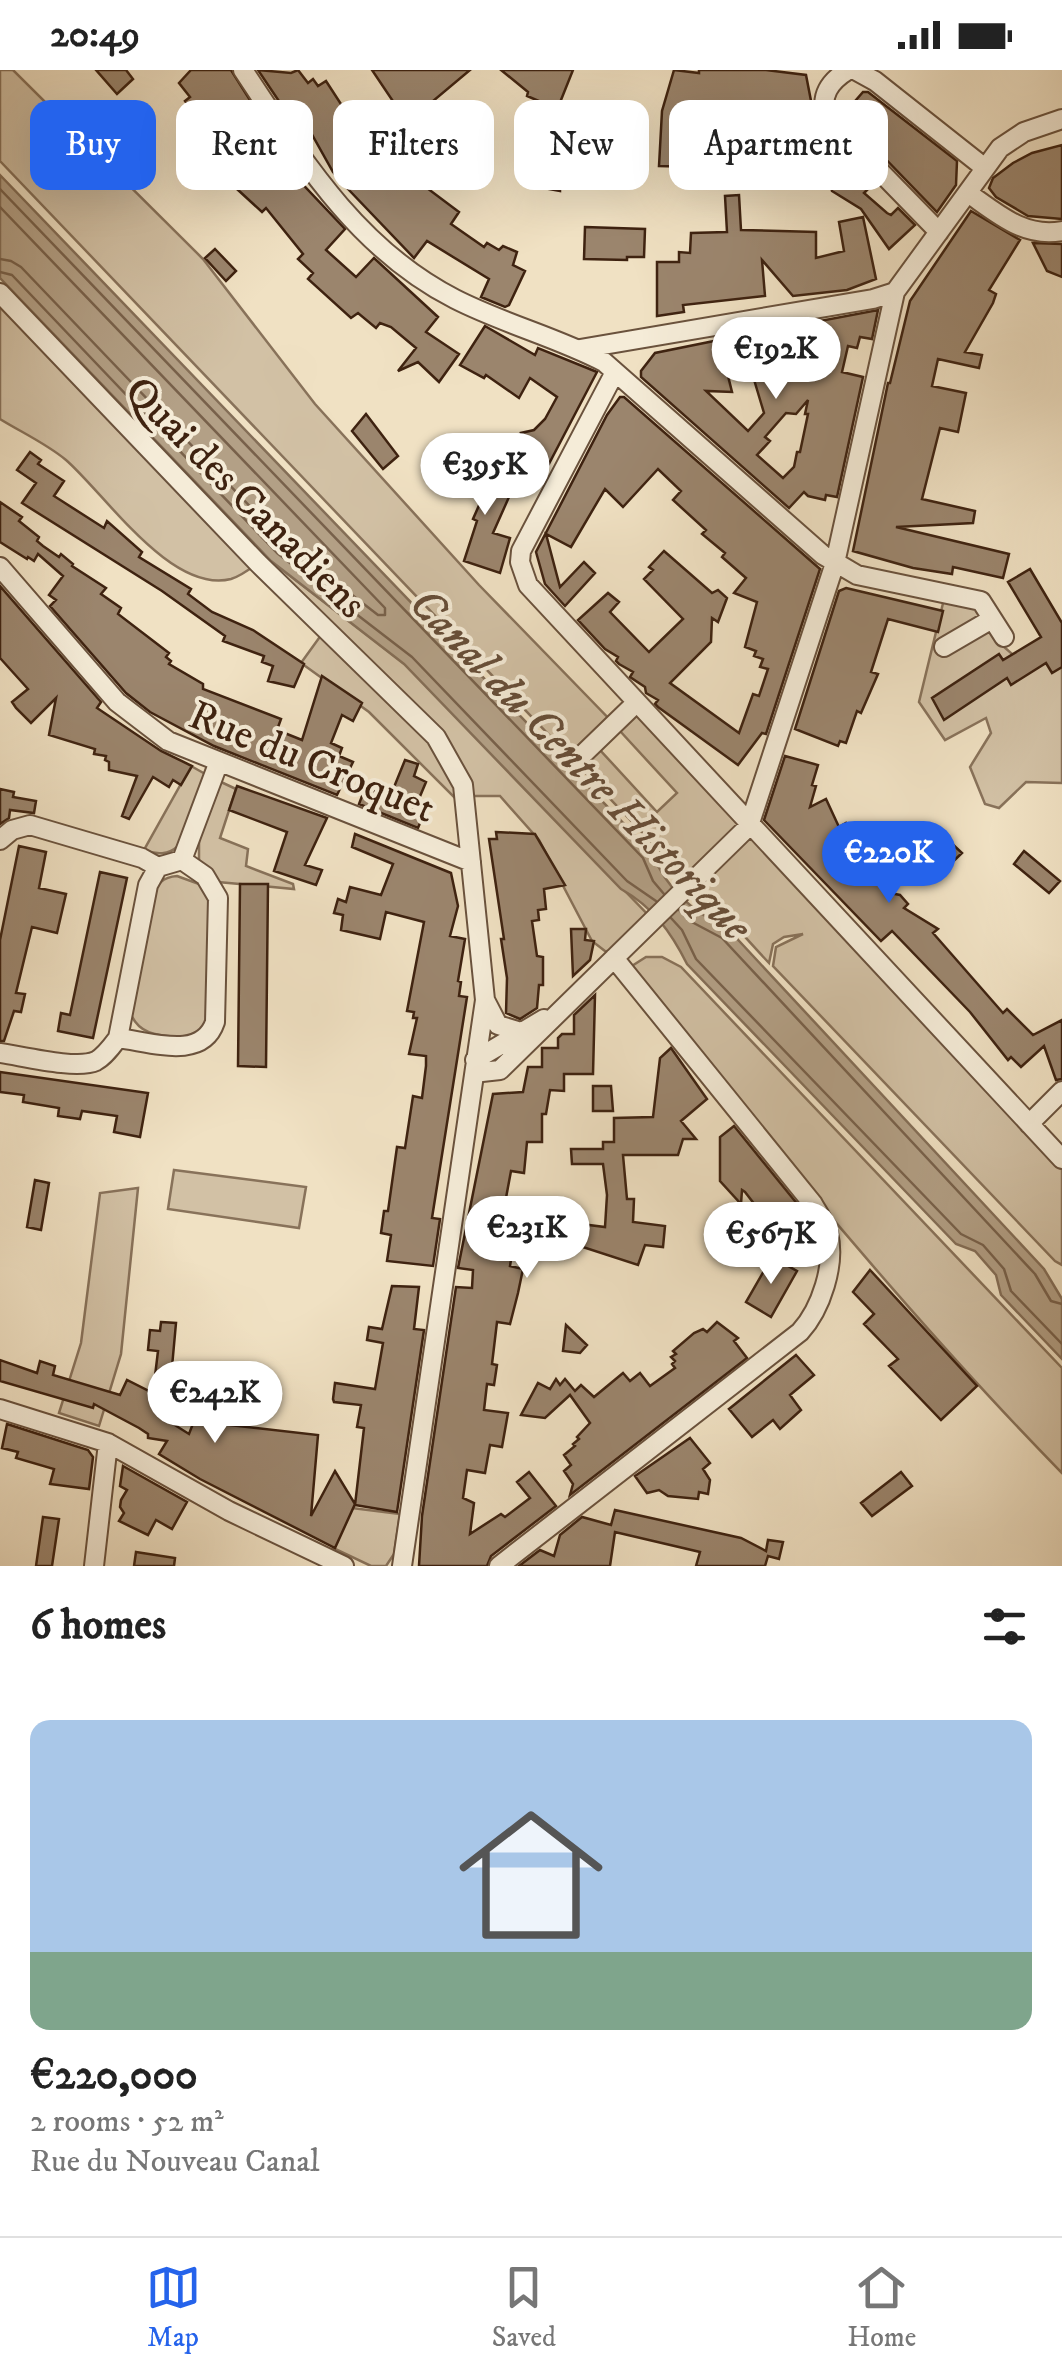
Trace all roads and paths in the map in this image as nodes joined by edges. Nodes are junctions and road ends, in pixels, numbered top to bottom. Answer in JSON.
{"nodes":[{"id":1,"x":243,"y":70,"type":"edge"},
{"id":2,"x":848,"y":70,"type":"edge"},
{"id":3,"x":856,"y":70,"type":"edge"},
{"id":4,"x":1062,"y":119,"type":"edge"},
{"id":5,"x":984,"y":168,"type":"junction"},
{"id":6,"x":968,"y":194,"type":"junction"},
{"id":7,"x":1062,"y":231,"type":"edge"},
{"id":8,"x":939,"y":232,"type":"junction"},
{"id":9,"x":0,"y":292,"type":"edge"},
{"id":10,"x":896,"y":292,"type":"junction"},
{"id":11,"x":580,"y":349,"type":"junction"},
{"id":12,"x":615,"y":372,"type":"junction"},
{"id":13,"x":835,"y":564,"type":"junction"},
{"id":14,"x":0,"y":567,"type":"edge"},
{"id":15,"x":992,"y":619,"type":"junction"},
{"id":16,"x":1004,"y":636,"type":"dead end"},
{"id":17,"x":944,"y":647,"type":"dead end"},
{"id":18,"x":636,"y":703,"type":"junction"},
{"id":19,"x":576,"y":760,"type":"dead end"},
{"id":20,"x":218,"y":764,"type":"junction"},
{"id":21,"x":750,"y":826,"type":"junction"},
{"id":22,"x":0,"y":840,"type":"edge"},
{"id":23,"x":182,"y":860,"type":"junction"},
{"id":24,"x":471,"y":862,"type":"junction"},
{"id":25,"x":158,"y":868,"type":"junction"},
{"id":26,"x":614,"y":958,"type":"junction"},
{"id":27,"x":485,"y":1000,"type":"junction"},
{"id":28,"x":562,"y":1008,"type":"junction"},
{"id":29,"x":521,"y":1032,"type":"junction"},
{"id":30,"x":118,"y":1038,"type":"junction"},
{"id":31,"x":0,"y":1052,"type":"edge"},
{"id":32,"x":475,"y":1060,"type":"junction"},
{"id":33,"x":500,"y":1070,"type":"junction"},
{"id":34,"x":1062,"y":1091,"type":"edge"},
{"id":35,"x":468,"y":1113,"type":"junction"},
{"id":36,"x":1029,"y":1124,"type":"junction"},
{"id":37,"x":1062,"y":1160,"type":"edge"},
{"id":38,"x":0,"y":1409,"type":"edge"},
{"id":39,"x":108,"y":1443,"type":"junction"},
{"id":40,"x":94,"y":1566,"type":"edge"},
{"id":41,"x":344,"y":1566,"type":"edge"},
{"id":42,"x":402,"y":1566,"type":"edge"},
{"id":43,"x":499,"y":1566,"type":"edge"}],
"edges":[{"from":1,"to":11,"type":"street"},
{"from":2,"to":8,"type":"street"},
{"from":3,"to":5,"type":"street"},
{"from":4,"to":5,"type":"street"},
{"from":5,"to":6,"type":"street"},
{"from":6,"to":7,"type":"street"},
{"from":6,"to":8,"type":"street"},
{"from":8,"to":10,"type":"street"},
{"from":9,"to":24,"type":"street","name":"Quai des Canadiens"},
{"from":10,"to":11,"type":"street"},
{"from":10,"to":13,"type":"street"},
{"from":11,"to":12,"type":"street"},
{"from":12,"to":13,"type":"street"},
{"from":12,"to":18,"type":"street"},
{"from":13,"to":15,"type":"street"},
{"from":13,"to":21,"type":"street"},
{"from":14,"to":20,"type":"street","name":"Rue du Croquet"},
{"from":15,"to":16,"type":"street"},
{"from":15,"to":17,"type":"street"},
{"from":18,"to":19,"type":"street"},
{"from":18,"to":21,"type":"street"},
{"from":20,"to":23,"type":"street"},
{"from":20,"to":24,"type":"street","name":"Rue du Croquet"},
{"from":21,"to":26,"type":"street"},
{"from":21,"to":36,"type":"street"},
{"from":22,"to":25,"type":"street"},
{"from":23,"to":25,"type":"street"},
{"from":23,"to":30,"type":"street"},
{"from":24,"to":27,"type":"street","name":"Rue du Croquet"},
{"from":25,"to":30,"type":"street"},
{"from":26,"to":28,"type":"street"},
{"from":26,"to":43,"type":"street"},
{"from":27,"to":29,"type":"street"},
{"from":27,"to":32,"type":"street","name":"Rue du Croquet"},
{"from":28,"to":29,"type":"street"},
{"from":28,"to":33,"type":"street"},
{"from":29,"to":32,"type":"street"},
{"from":30,"to":31,"type":"street"},
{"from":32,"to":33,"type":"street"},
{"from":32,"to":35,"type":"street","name":"Rue du Croquet"},
{"from":33,"to":35,"type":"street"},
{"from":34,"to":36,"type":"street"},
{"from":35,"to":42,"type":"street","name":"Rue du Croquet"},
{"from":36,"to":37,"type":"street"},
{"from":38,"to":39,"type":"street"},
{"from":39,"to":40,"type":"street"},
{"from":39,"to":41,"type":"street"}]}
